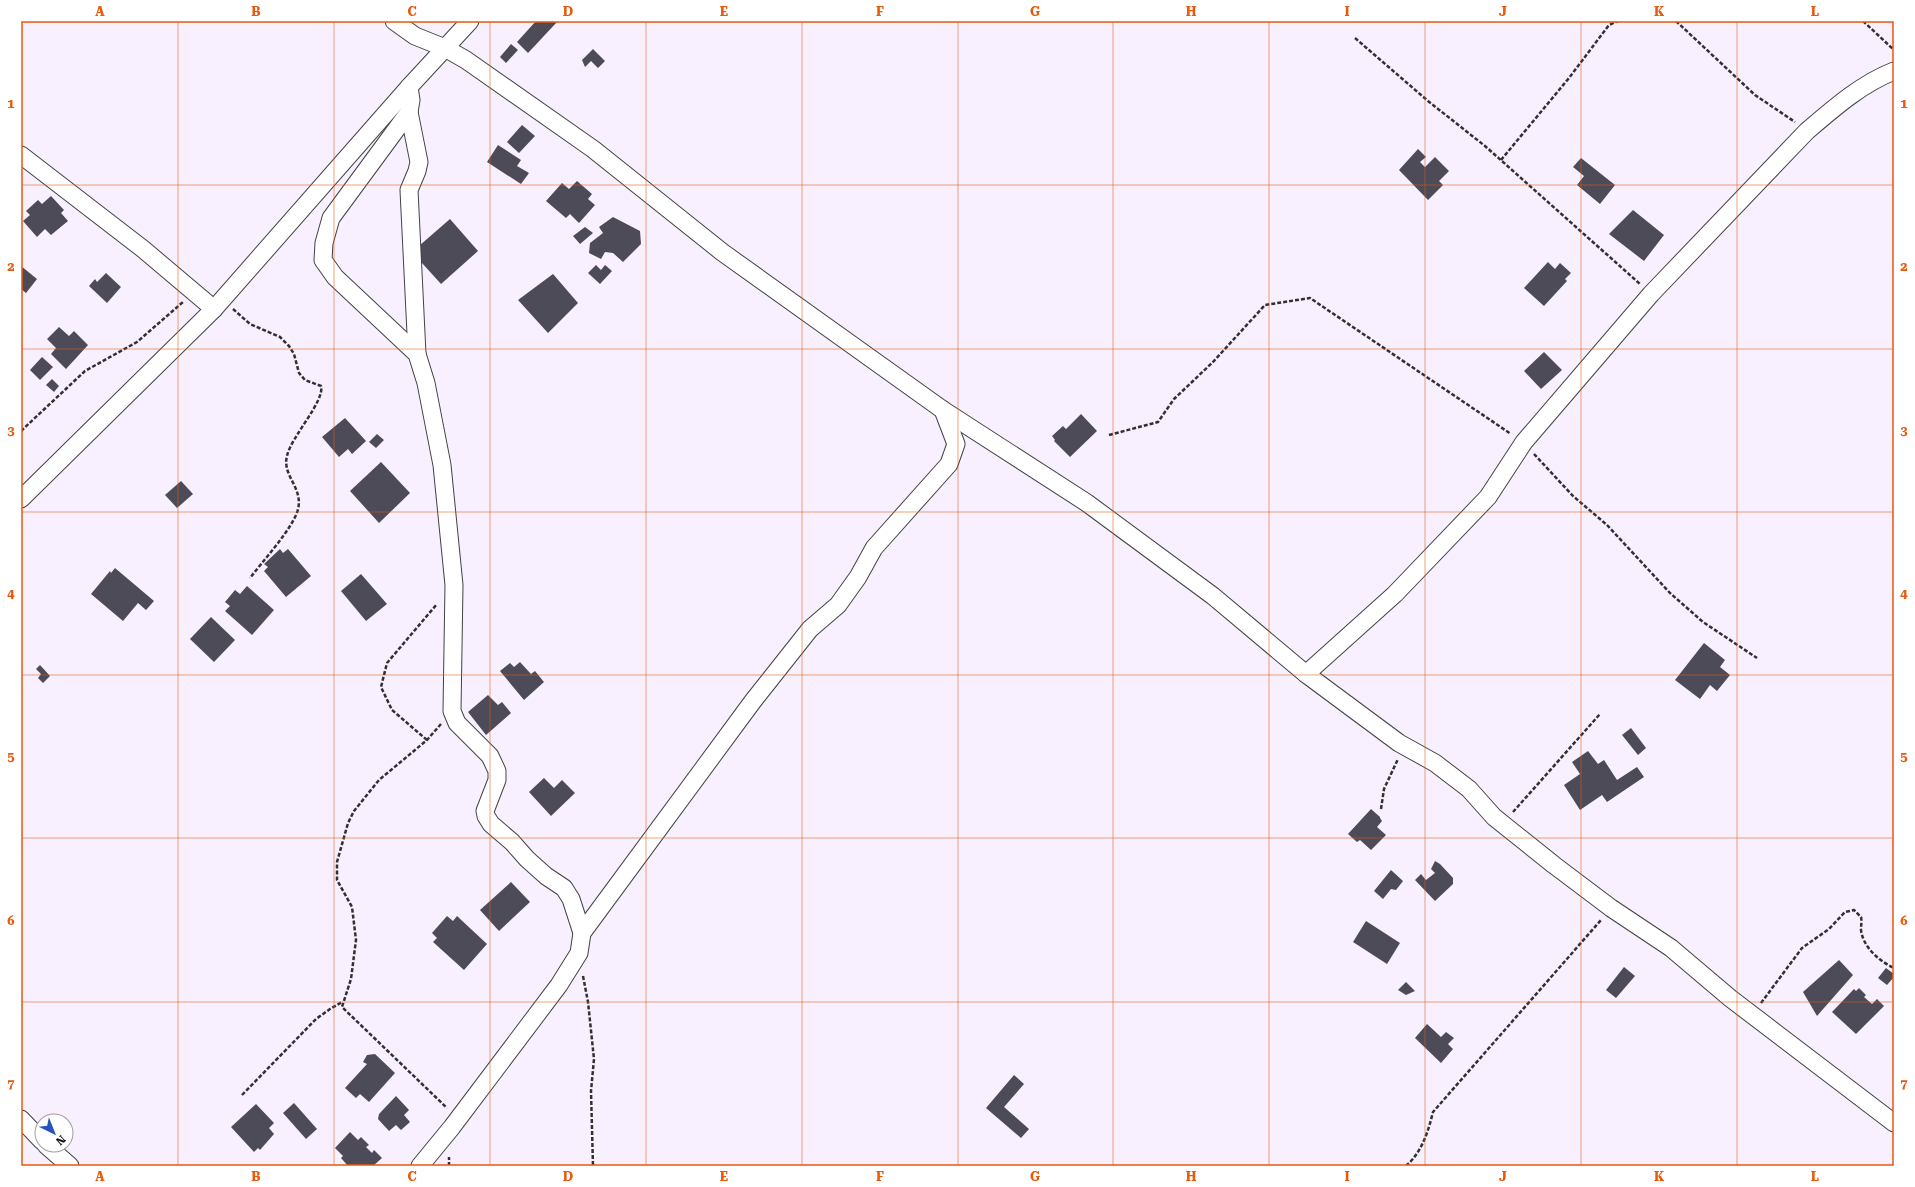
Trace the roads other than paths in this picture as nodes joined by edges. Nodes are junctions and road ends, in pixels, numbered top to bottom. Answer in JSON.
{"nodes":[{"id":1,"x":394,"y":21,"type":"edge"},
{"id":2,"x":470,"y":21,"type":"edge"},
{"id":3,"x":445,"y":48,"type":"junction"},
{"id":4,"x":1894,"y":71,"type":"edge"},
{"id":5,"x":409,"y":87,"type":"junction"},
{"id":6,"x":409,"y":112,"type":"junction"},
{"id":7,"x":21,"y":155,"type":"edge"},
{"id":8,"x":219,"y":304,"type":"junction"},
{"id":9,"x":417,"y":354,"type":"junction"},
{"id":10,"x":943,"y":410,"type":"junction"},
{"id":11,"x":21,"y":499,"type":"edge"},
{"id":12,"x":1306,"y":674,"type":"junction"},
{"id":13,"x":582,"y":933,"type":"junction"},
{"id":14,"x":21,"y":1119,"type":"edge"},
{"id":15,"x":1894,"y":1123,"type":"edge"},
{"id":16,"x":34,"y":1133,"type":"edge"},
{"id":17,"x":55,"y":1153,"type":"edge"},
{"id":18,"x":70,"y":1166,"type":"edge"},
{"id":19,"x":420,"y":1166,"type":"edge"}],
"edges":[{"from":1,"to":3,"type":"street"},
{"from":2,"to":3,"type":"street"},
{"from":3,"to":5,"type":"street"},
{"from":3,"to":10,"type":"street"},
{"from":4,"to":12,"type":"street"},
{"from":5,"to":6,"type":"street"},
{"from":5,"to":8,"type":"street"},
{"from":6,"to":9,"type":"street"},
{"from":6,"to":9,"type":"street"},
{"from":7,"to":8,"type":"street"},
{"from":8,"to":11,"type":"street"},
{"from":9,"to":13,"type":"street"},
{"from":10,"to":12,"type":"street"},
{"from":10,"to":13,"type":"street"},
{"from":12,"to":15,"type":"street"},
{"from":13,"to":19,"type":"street"},
{"from":14,"to":16,"type":"street"},
{"from":17,"to":18,"type":"street"}]}
